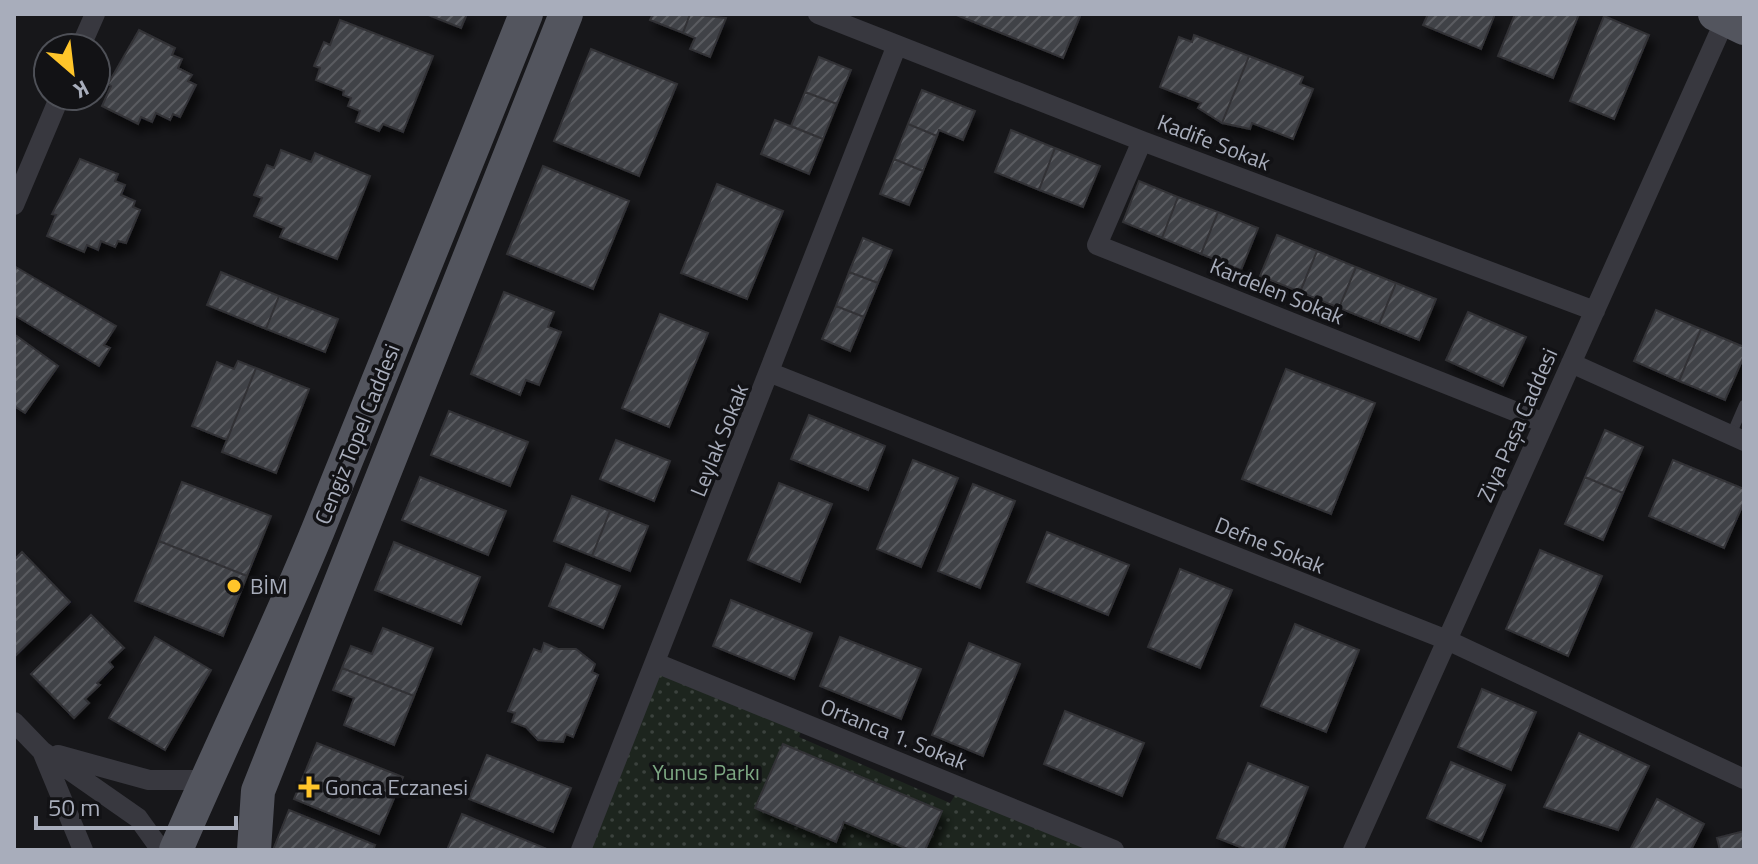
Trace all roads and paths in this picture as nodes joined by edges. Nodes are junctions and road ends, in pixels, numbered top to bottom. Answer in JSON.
{"nodes":[{"id":1,"x":526,"y":14,"type":"edge"},
{"id":2,"x":566,"y":14,"type":"edge"},
{"id":3,"x":818,"y":14,"type":"edge"},
{"id":4,"x":1728,"y":21,"type":"edge"},
{"id":5,"x":897,"y":45,"type":"junction"},
{"id":6,"x":53,"y":112,"type":"edge"},
{"id":7,"x":1142,"y":141,"type":"junction"},
{"id":8,"x":14,"y":205,"type":"edge"},
{"id":9,"x":1595,"y":311,"type":"junction"},
{"id":10,"x":1571,"y":363,"type":"junction"},
{"id":11,"x":771,"y":373,"type":"junction"},
{"id":12,"x":1744,"y":405,"type":"edge"},
{"id":13,"x":1544,"y":423,"type":"junction"},
{"id":14,"x":1737,"y":438,"type":"edge"},
{"id":15,"x":1447,"y":640,"type":"junction"},
{"id":16,"x":656,"y":663,"type":"junction"},
{"id":17,"x":14,"y":722,"type":"edge"},
{"id":18,"x":42,"y":751,"type":"junction"},
{"id":19,"x":1744,"y":779,"type":"edge"},
{"id":20,"x":206,"y":780,"type":"junction"},
{"id":21,"x":83,"y":850,"type":"edge"},
{"id":22,"x":161,"y":850,"type":"edge"},
{"id":23,"x":176,"y":850,"type":"edge"},
{"id":24,"x":254,"y":850,"type":"edge"},
{"id":25,"x":581,"y":850,"type":"edge"},
{"id":26,"x":1114,"y":850,"type":"edge"},
{"id":27,"x":1353,"y":850,"type":"edge"}],
"edges":[{"from":1,"to":20,"type":"main road","name":"Cengiz Topel Caddesi"},
{"from":2,"to":24,"type":"main road","name":"Cengiz Topel Caddesi"},
{"from":3,"to":5,"type":"street","name":"Kadife Sokak"},
{"from":4,"to":9,"type":"street","name":"Ziya Paşa Caddesi"},
{"from":5,"to":7,"type":"street","name":"Kadife Sokak"},
{"from":5,"to":11,"type":"street","name":"Leylak Sokak"},
{"from":6,"to":8,"type":"street"},
{"from":7,"to":9,"type":"street","name":"Kadife Sokak"},
{"from":7,"to":13,"type":"street","name":"Kardelen Sokak"},
{"from":9,"to":10,"type":"street","name":"Ziya Paşa Caddesi"},
{"from":10,"to":13,"type":"street","name":"Ziya Paşa Caddesi"},
{"from":10,"to":14,"type":"street"},
{"from":11,"to":15,"type":"street","name":"Defne Sokak"},
{"from":11,"to":16,"type":"street","name":"Leylak Sokak"},
{"from":12,"to":14,"type":"lane"},
{"from":13,"to":15,"type":"street","name":"Ziya Paşa Caddesi"},
{"from":15,"to":19,"type":"street","name":"Defne Sokak"},
{"from":15,"to":27,"type":"street","name":"Ziya Paşa Caddesi"},
{"from":16,"to":25,"type":"street","name":"Leylak Sokak"},
{"from":16,"to":26,"type":"street","name":"Ortanca 1. Sokak"},
{"from":17,"to":18,"type":"street"},
{"from":18,"to":20,"type":"street"},
{"from":18,"to":21,"type":"street"},
{"from":18,"to":22,"type":"street"},
{"from":20,"to":23,"type":"main road","name":"Cengiz Topel Caddesi"}]}
